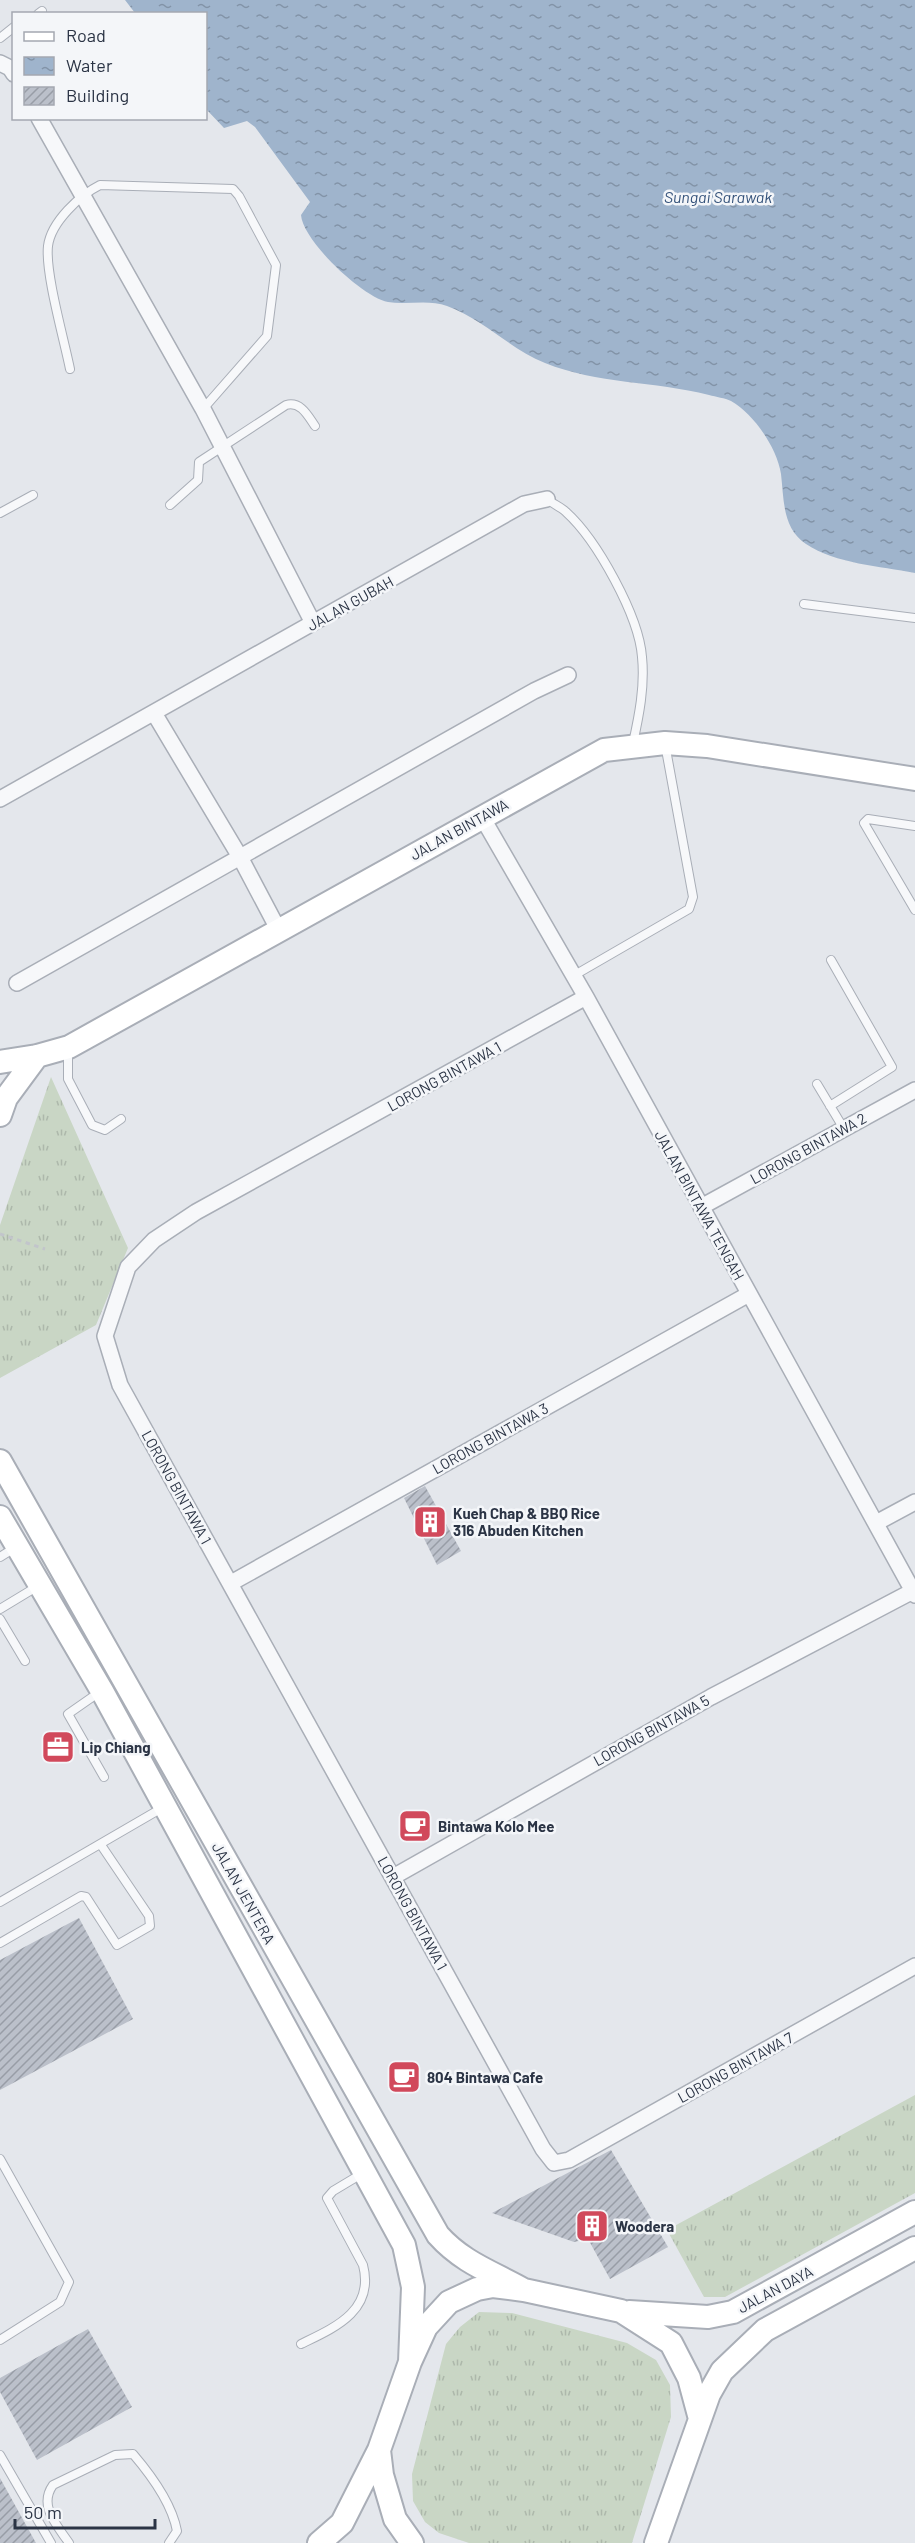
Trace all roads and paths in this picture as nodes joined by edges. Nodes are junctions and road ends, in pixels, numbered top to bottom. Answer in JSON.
{"nodes":[{"id":1,"x":12,"y":29,"type":"edge"},
{"id":2,"x":0,"y":38,"type":"edge"},
{"id":3,"x":40,"y":120,"type":"edge"},
{"id":4,"x":81,"y":194,"type":"junction"},
{"id":5,"x":70,"y":369,"type":"dead end"},
{"id":6,"x":203,"y":409,"type":"junction"},
{"id":7,"x":315,"y":426,"type":"dead end"},
{"id":8,"x":223,"y":447,"type":"junction"},
{"id":9,"x":33,"y":495,"type":"dead end"},
{"id":10,"x":547,"y":500,"type":"joint"},
{"id":11,"x":170,"y":505,"type":"dead end"},
{"id":12,"x":0,"y":513,"type":"edge"},
{"id":13,"x":804,"y":604,"type":"dead end"},
{"id":14,"x":915,"y":618,"type":"edge"},
{"id":15,"x":313,"y":623,"type":"junction"},
{"id":16,"x":568,"y":675,"type":"dead end"},
{"id":17,"x":154,"y":713,"type":"junction"},
{"id":18,"x":665,"y":743,"type":"junction"},
{"id":19,"x":632,"y":745,"type":"junction"},
{"id":20,"x":915,"y":779,"type":"edge"},
{"id":21,"x":0,"y":799,"type":"edge"},
{"id":22,"x":482,"y":817,"type":"junction"},
{"id":23,"x":915,"y":826,"type":"edge"},
{"id":24,"x":240,"y":857,"type":"junction"},
{"id":25,"x":915,"y":910,"type":"edge"},
{"id":26,"x":278,"y":929,"type":"junction"},
{"id":27,"x":831,"y":960,"type":"dead end"},
{"id":28,"x":573,"y":976,"type":"junction"},
{"id":29,"x":17,"y":983,"type":"dead end"},
{"id":30,"x":586,"y":997,"type":"junction"},
{"id":31,"x":69,"y":1047,"type":"junction"},
{"id":32,"x":37,"y":1056,"type":"junction"},
{"id":33,"x":0,"y":1062,"type":"edge"},
{"id":34,"x":817,"y":1084,"type":"dead end"},
{"id":35,"x":915,"y":1090,"type":"edge"},
{"id":36,"x":830,"y":1106,"type":"junction"},
{"id":37,"x":0,"y":1115,"type":"edge"},
{"id":38,"x":121,"y":1119,"type":"dead end"},
{"id":39,"x":844,"y":1129,"type":"junction"},
{"id":40,"x":701,"y":1207,"type":"junction"},
{"id":41,"x":0,"y":1234,"type":"edge"},
{"id":42,"x":45,"y":1249,"type":"dead end"},
{"id":43,"x":749,"y":1294,"type":"junction"},
{"id":44,"x":0,"y":1461,"type":"edge"},
{"id":45,"x":915,"y":1502,"type":"edge"},
{"id":46,"x":0,"y":1517,"type":"edge"},
{"id":47,"x":876,"y":1523,"type":"junction"},
{"id":48,"x":8,"y":1552,"type":"edge"},
{"id":49,"x":231,"y":1583,"type":"junction"},
{"id":50,"x":39,"y":1585,"type":"junction"},
{"id":51,"x":914,"y":1593,"type":"edge"},
{"id":52,"x":0,"y":1609,"type":"edge"},
{"id":53,"x":0,"y":1618,"type":"edge"},
{"id":54,"x":25,"y":1661,"type":"dead end"},
{"id":55,"x":102,"y":1691,"type":"junction"},
{"id":56,"x":104,"y":1777,"type":"dead end"},
{"id":57,"x":165,"y":1806,"type":"junction"},
{"id":58,"x":101,"y":1845,"type":"junction"},
{"id":59,"x":393,"y":1877,"type":"junction"},
{"id":60,"x":0,"y":1902,"type":"edge"},
{"id":61,"x":0,"y":1943,"type":"edge"},
{"id":62,"x":915,"y":1966,"type":"edge"},
{"id":63,"x":0,"y":2159,"type":"edge"},
{"id":64,"x":554,"y":2163,"type":"joint"},
{"id":65,"x":364,"y":2172,"type":"junction"},
{"id":66,"x":915,"y":2212,"type":"edge"},
{"id":67,"x":915,"y":2248,"type":"edge"},
{"id":68,"x":524,"y":2290,"type":"junction"},
{"id":69,"x":621,"y":2311,"type":"junction"},
{"id":70,"x":0,"y":2340,"type":"edge"},
{"id":71,"x":301,"y":2344,"type":"dead end"},
{"id":72,"x":410,"y":2362,"type":"junction"},
{"id":73,"x":700,"y":2419,"type":"junction"},
{"id":74,"x":379,"y":2450,"type":"junction"},
{"id":75,"x":0,"y":2455,"type":"edge"},
{"id":76,"x":51,"y":2543,"type":"edge"},
{"id":77,"x":69,"y":2543,"type":"edge"},
{"id":78,"x":169,"y":2543,"type":"edge"},
{"id":79,"x":319,"y":2543,"type":"edge"},
{"id":80,"x":412,"y":2543,"type":"edge"},
{"id":81,"x":656,"y":2543,"type":"edge"}],
"edges":[{"from":1,"to":2,"type":"lane"},
{"from":3,"to":4,"type":"street"},
{"from":4,"to":5,"type":"lane"},
{"from":4,"to":6,"type":"street"},
{"from":4,"to":6,"type":"lane"},
{"from":6,"to":8,"type":"street"},
{"from":7,"to":8,"type":"lane"},
{"from":8,"to":11,"type":"lane"},
{"from":8,"to":15,"type":"street"},
{"from":9,"to":12,"type":"lane"},
{"from":10,"to":15,"type":"street","name":"JALAN GUBAH"},
{"from":10,"to":19,"type":"lane"},
{"from":13,"to":14,"type":"lane"},
{"from":15,"to":17,"type":"street","name":"JALAN GUBAH"},
{"from":16,"to":24,"type":"street"},
{"from":17,"to":21,"type":"street","name":"JALAN GUBAH"},
{"from":17,"to":24,"type":"street"},
{"from":18,"to":19,"type":"street","name":"JALAN BINTAWA"},
{"from":18,"to":20,"type":"street","name":"JALAN BINTAWA"},
{"from":18,"to":28,"type":"lane"},
{"from":19,"to":22,"type":"street","name":"JALAN BINTAWA"},
{"from":22,"to":26,"type":"street","name":"JALAN BINTAWA"},
{"from":22,"to":28,"type":"street","name":"JALAN BINTAWA TENGAH"},
{"from":23,"to":25,"type":"lane"},
{"from":24,"to":26,"type":"street"},
{"from":24,"to":29,"type":"street"},
{"from":26,"to":31,"type":"street","name":"JALAN BINTAWA"},
{"from":27,"to":36,"type":"lane"},
{"from":28,"to":30,"type":"street","name":"JALAN BINTAWA TENGAH"},
{"from":30,"to":40,"type":"street","name":"JALAN BINTAWA TENGAH"},
{"from":30,"to":49,"type":"street","name":"LORONG BINTAWA 1"},
{"from":31,"to":32,"type":"street","name":"JALAN BINTAWA"},
{"from":31,"to":38,"type":"lane"},
{"from":32,"to":33,"type":"street","name":"JALAN BINTAWA"},
{"from":32,"to":37,"type":"street"},
{"from":34,"to":36,"type":"lane"},
{"from":35,"to":39,"type":"street","name":"LORONG BINTAWA 2"},
{"from":36,"to":39,"type":"lane"},
{"from":39,"to":40,"type":"street","name":"LORONG BINTAWA 2"},
{"from":40,"to":43,"type":"street","name":"JALAN BINTAWA TENGAH"},
{"from":41,"to":42,"type":"path"},
{"from":43,"to":47,"type":"street","name":"JALAN BINTAWA TENGAH"},
{"from":43,"to":49,"type":"street","name":"LORONG BINTAWA 3"},
{"from":44,"to":68,"type":"street","name":"JALAN JENTERA"},
{"from":45,"to":47,"type":"street"},
{"from":46,"to":48,"type":"street","name":"JALAN JENTERA"},
{"from":47,"to":51,"type":"street","name":"JALAN BINTAWA TENGAH"},
{"from":48,"to":50,"type":"street","name":"JALAN JENTERA"},
{"from":49,"to":59,"type":"street","name":"LORONG BINTAWA 1"},
{"from":50,"to":52,"type":"lane"},
{"from":50,"to":55,"type":"street","name":"JALAN JENTERA"},
{"from":51,"to":59,"type":"street","name":"LORONG BINTAWA 5"},
{"from":53,"to":54,"type":"lane"},
{"from":55,"to":56,"type":"lane"},
{"from":55,"to":57,"type":"street","name":"JALAN JENTERA"},
{"from":57,"to":58,"type":"lane"},
{"from":57,"to":65,"type":"street","name":"JALAN JENTERA"},
{"from":58,"to":60,"type":"lane"},
{"from":58,"to":61,"type":"lane"},
{"from":59,"to":64,"type":"street","name":"LORONG BINTAWA 1"},
{"from":62,"to":64,"type":"street","name":"LORONG BINTAWA 7"},
{"from":63,"to":70,"type":"lane"},
{"from":65,"to":71,"type":"lane"},
{"from":65,"to":72,"type":"street","name":"JALAN JENTERA"},
{"from":66,"to":69,"type":"street","name":"JALAN DAYA"},
{"from":67,"to":73,"type":"street","name":"JALAN DAYA"},
{"from":68,"to":69,"type":"street"},
{"from":68,"to":72,"type":"street"},
{"from":69,"to":73,"type":"street"},
{"from":72,"to":74,"type":"street"},
{"from":73,"to":81,"type":"street","name":"JALAN DAYA"},
{"from":74,"to":79,"type":"street"},
{"from":74,"to":80,"type":"street"},
{"from":75,"to":76,"type":"lane"},
{"from":77,"to":78,"type":"lane"}]}
